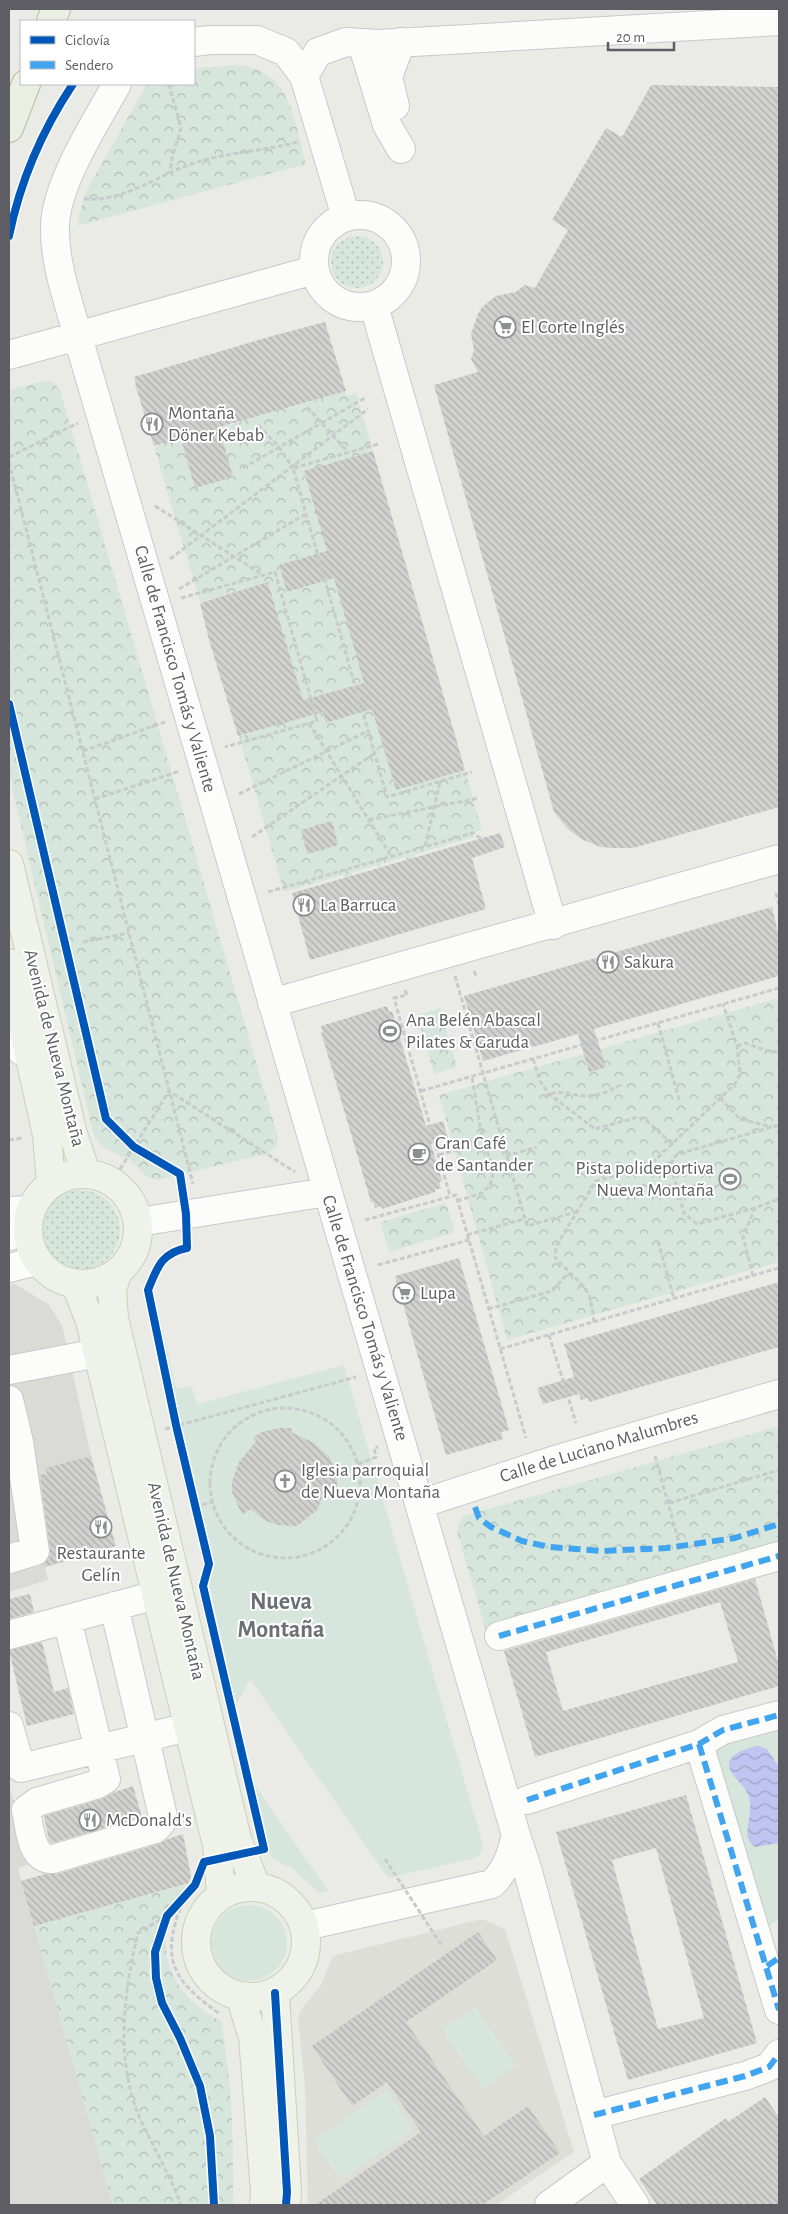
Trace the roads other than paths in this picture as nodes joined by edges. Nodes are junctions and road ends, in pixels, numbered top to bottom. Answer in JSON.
{"nodes":[{"id":1,"x":779,"y":21,"type":"edge"},
{"id":2,"x":195,"y":42,"type":"edge"},
{"id":3,"x":401,"y":42,"type":"junction"},
{"id":4,"x":362,"y":43,"type":"junction"},
{"id":5,"x":304,"y":76,"type":"junction"},
{"id":6,"x":26,"y":85,"type":"edge"},
{"id":7,"x":116,"y":85,"type":"edge"},
{"id":8,"x":9,"y":128,"type":"edge"},
{"id":9,"x":346,"y":217,"type":"junction"},
{"id":10,"x":314,"y":270,"type":"junction"},
{"id":11,"x":374,"y":306,"type":"junction"},
{"id":12,"x":77,"y":334,"type":"junction"},
{"id":13,"x":9,"y":355,"type":"edge"},
{"id":14,"x":779,"y":859,"type":"edge"},
{"id":15,"x":9,"y":864,"type":"edge"},
{"id":16,"x":553,"y":925,"type":"junction"},
{"id":17,"x":9,"y":963,"type":"edge"},
{"id":18,"x":272,"y":1003,"type":"junction"},
{"id":19,"x":19,"y":1049,"type":"edge"},
{"id":20,"x":86,"y":1173,"type":"junction"},
{"id":21,"x":51,"y":1184,"type":"junction"},
{"id":22,"x":327,"y":1192,"type":"junction"},
{"id":23,"x":18,"y":1222,"type":"edge"},
{"id":24,"x":139,"y":1222,"type":"junction"},
{"id":25,"x":37,"y":1261,"type":"junction"},
{"id":26,"x":9,"y":1268,"type":"edge"},
{"id":27,"x":117,"y":1273,"type":"junction"},
{"id":28,"x":76,"y":1285,"type":"junction"},
{"id":29,"x":98,"y":1353,"type":"junction"},
{"id":30,"x":9,"y":1370,"type":"edge"},
{"id":31,"x":779,"y":1394,"type":"edge"},
{"id":32,"x":9,"y":1400,"type":"edge"},
{"id":33,"x":420,"y":1504,"type":"junction"},
{"id":34,"x":779,"y":1556,"type":"edge"},
{"id":35,"x":9,"y":1559,"type":"edge"},
{"id":36,"x":156,"y":1595,"type":"junction"},
{"id":37,"x":114,"y":1606,"type":"junction"},
{"id":38,"x":67,"y":1619,"type":"junction"},
{"id":39,"x":9,"y":1635,"type":"edge"},
{"id":40,"x":499,"y":1636,"type":"dead end"},
{"id":41,"x":779,"y":1715,"type":"edge"},
{"id":42,"x":9,"y":1726,"type":"edge"},
{"id":43,"x":188,"y":1727,"type":"junction"},
{"id":44,"x":144,"y":1738,"type":"junction"},
{"id":45,"x":699,"y":1744,"type":"junction"},
{"id":46,"x":99,"y":1749,"type":"junction"},
{"id":47,"x":527,"y":1800,"type":"dead end"},
{"id":48,"x":516,"y":1835,"type":"junction"},
{"id":49,"x":492,"y":1884,"type":"junction"},
{"id":50,"x":256,"y":1886,"type":"junction"},
{"id":51,"x":221,"y":1895,"type":"junction"},
{"id":52,"x":541,"y":1921,"type":"junction"},
{"id":53,"x":305,"y":1926,"type":"junction"},
{"id":54,"x":773,"y":1962,"type":"edge"},
{"id":55,"x":275,"y":1993,"type":"junction"},
{"id":56,"x":231,"y":2006,"type":"junction"},
{"id":57,"x":779,"y":2010,"type":"edge"},
{"id":58,"x":779,"y":2054,"type":"edge"},
{"id":59,"x":594,"y":2115,"type":"junction"},
{"id":60,"x":607,"y":2163,"type":"junction"},
{"id":61,"x":264,"y":2205,"type":"edge"},
{"id":62,"x":286,"y":2205,"type":"edge"},
{"id":63,"x":549,"y":2205,"type":"edge"},
{"id":64,"x":635,"y":2205,"type":"edge"}],
"edges":[{"from":1,"to":3,"type":"street"},
{"from":2,"to":5,"type":"street"},
{"from":3,"to":4,"type":"street"},
{"from":3,"to":4,"type":"street"},
{"from":4,"to":5,"type":"street"},
{"from":5,"to":9,"type":"street"},
{"from":6,"to":8,"type":"highway"},
{"from":7,"to":12,"type":"street","name":"Calle de Francisco Tomás y Valiente"},
{"from":9,"to":10,"type":"street"},
{"from":9,"to":11,"type":"street"},
{"from":10,"to":11,"type":"street"},
{"from":10,"to":12,"type":"street"},
{"from":11,"to":16,"type":"street"},
{"from":12,"to":13,"type":"street"},
{"from":12,"to":18,"type":"street","name":"Calle de Francisco Tomás y Valiente"},
{"from":14,"to":16,"type":"street"},
{"from":15,"to":20,"type":"main road","name":"Avenida de Nueva Montaña"},
{"from":16,"to":18,"type":"street"},
{"from":17,"to":19,"type":"main road","name":"Avenida de Nueva Montaña"},
{"from":18,"to":22,"type":"street","name":"Calle de Francisco Tomás y Valiente"},
{"from":19,"to":21,"type":"main road","name":"Avenida de Nueva Montaña"},
{"from":20,"to":21,"type":"main road"},
{"from":20,"to":24,"type":"main road"},
{"from":21,"to":23,"type":"main road"},
{"from":22,"to":24,"type":"street"},
{"from":22,"to":33,"type":"street","name":"Calle de Francisco Tomás y Valiente"},
{"from":23,"to":25,"type":"main road"},
{"from":24,"to":27,"type":"main road"},
{"from":25,"to":26,"type":"street"},
{"from":25,"to":28,"type":"main road"},
{"from":27,"to":28,"type":"main road"},
{"from":27,"to":50,"type":"main road","name":"Avenida de Nueva Montaña"},
{"from":28,"to":29,"type":"main road","name":"Avenida de Nueva Montaña"},
{"from":29,"to":30,"type":"street"},
{"from":29,"to":36,"type":"main road","name":"Avenida de Nueva Montaña"},
{"from":31,"to":33,"type":"street","name":"Calle de Luciano Malumbres"},
{"from":32,"to":35,"type":"street"},
{"from":33,"to":48,"type":"street","name":"Calle de Francisco Tomás y Valiente"},
{"from":34,"to":40,"type":"street"},
{"from":36,"to":37,"type":"street"},
{"from":36,"to":43,"type":"main road","name":"Avenida de Nueva Montaña"},
{"from":37,"to":38,"type":"street"},
{"from":37,"to":44,"type":"street"},
{"from":38,"to":39,"type":"street"},
{"from":38,"to":46,"type":"street"},
{"from":41,"to":45,"type":"street"},
{"from":42,"to":46,"type":"street"},
{"from":43,"to":44,"type":"street"},
{"from":43,"to":51,"type":"main road","name":"Avenida de Nueva Montaña"},
{"from":44,"to":46,"type":"street"},
{"from":44,"to":46,"type":"street"},
{"from":45,"to":47,"type":"street"},
{"from":45,"to":54,"type":"street"},
{"from":48,"to":49,"type":"street"},
{"from":48,"to":52,"type":"street","name":"Calle de Francisco Tomás y Valiente"},
{"from":49,"to":52,"type":"street","name":"Calle de Francisco Tomás y Valiente"},
{"from":49,"to":53,"type":"street"},
{"from":50,"to":51,"type":"main road"},
{"from":50,"to":53,"type":"main road"},
{"from":51,"to":56,"type":"main road"},
{"from":52,"to":59,"type":"street","name":"Calle de Francisco Tomás y Valiente"},
{"from":53,"to":55,"type":"main road"},
{"from":54,"to":57,"type":"street"},
{"from":55,"to":56,"type":"main road"},
{"from":55,"to":62,"type":"main road"},
{"from":56,"to":61,"type":"main road"},
{"from":58,"to":59,"type":"street"},
{"from":59,"to":60,"type":"street","name":"Calle de Francisco Tomás y Valiente"},
{"from":60,"to":63,"type":"street"},
{"from":60,"to":64,"type":"street","name":"Calle de Francisco Tomás y Valiente"}]}
